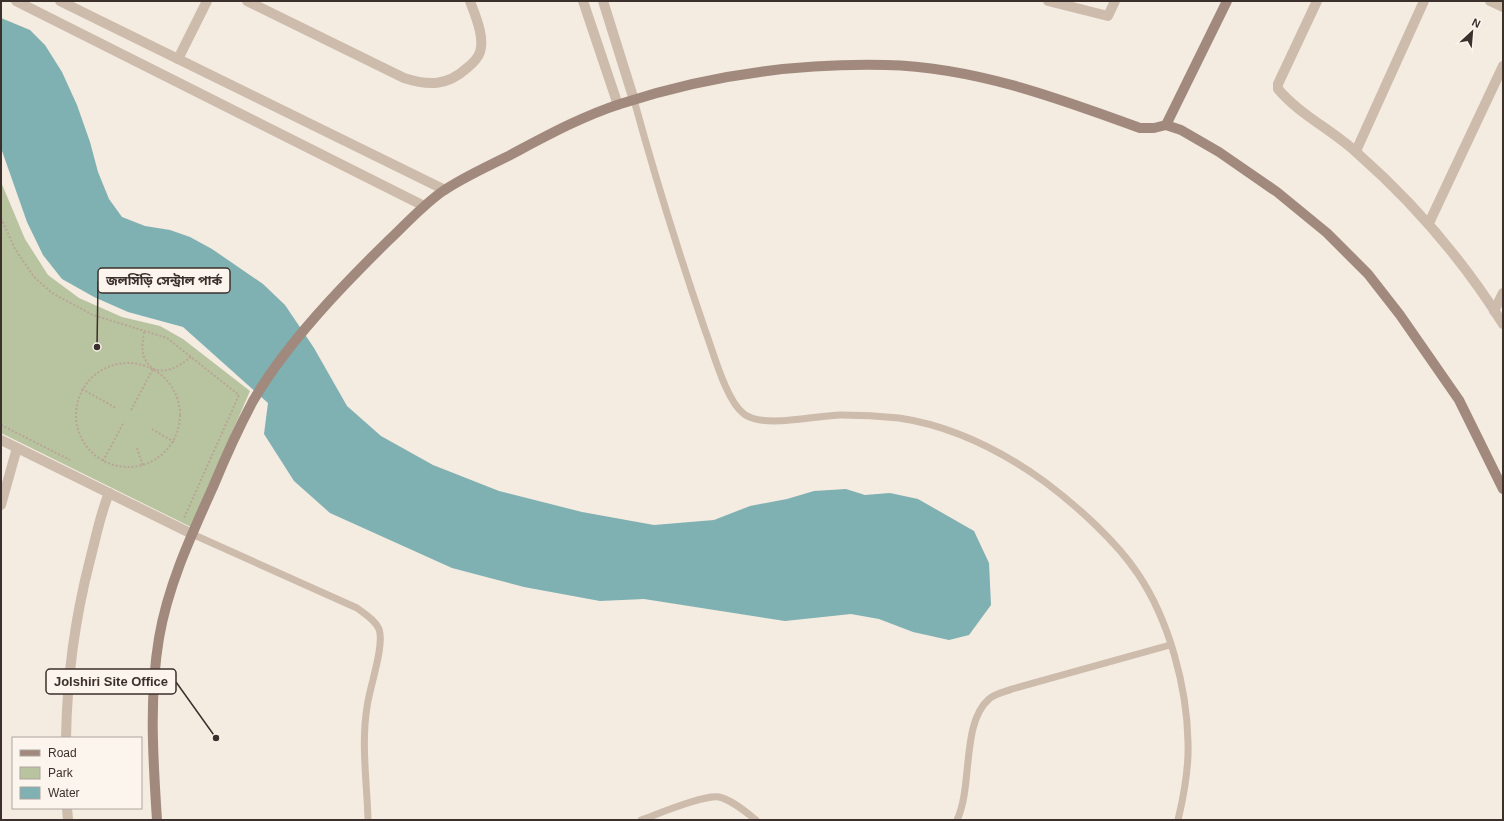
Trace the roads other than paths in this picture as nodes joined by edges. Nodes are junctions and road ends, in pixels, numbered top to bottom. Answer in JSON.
{"nodes":[{"id":1,"x":16,"y":1,"type":"edge"},
{"id":2,"x":60,"y":1,"type":"edge"},
{"id":3,"x":207,"y":1,"type":"edge"},
{"id":4,"x":247,"y":1,"type":"edge"},
{"id":5,"x":583,"y":1,"type":"edge"},
{"id":6,"x":603,"y":1,"type":"edge"},
{"id":7,"x":1048,"y":1,"type":"edge"},
{"id":8,"x":1115,"y":1,"type":"edge"},
{"id":9,"x":1227,"y":1,"type":"edge"},
{"id":10,"x":1317,"y":1,"type":"edge"},
{"id":11,"x":1424,"y":1,"type":"edge"},
{"id":12,"x":1490,"y":1,"type":"edge"},
{"id":13,"x":469,"y":2,"type":"edge"},
{"id":14,"x":1503,"y":7,"type":"edge"},
{"id":15,"x":178,"y":59,"type":"junction"},
{"id":16,"x":1503,"y":66,"type":"edge"},
{"id":17,"x":634,"y":100,"type":"junction"},
{"id":18,"x":618,"y":105,"type":"junction"},
{"id":19,"x":1166,"y":125,"type":"junction"},
{"id":20,"x":1356,"y":151,"type":"junction"},
{"id":21,"x":445,"y":190,"type":"junction"},
{"id":22,"x":424,"y":206,"type":"junction"},
{"id":23,"x":1429,"y":223,"type":"junction"},
{"id":24,"x":1503,"y":293,"type":"edge"},
{"id":25,"x":1494,"y":311,"type":"junction"},
{"id":26,"x":1503,"y":324,"type":"edge"},
{"id":27,"x":1,"y":440,"type":"edge"},
{"id":28,"x":17,"y":448,"type":"junction"},
{"id":29,"x":1503,"y":489,"type":"edge"},
{"id":30,"x":109,"y":493,"type":"junction"},
{"id":31,"x":1,"y":505,"type":"edge"},
{"id":32,"x":192,"y":534,"type":"junction"},
{"id":33,"x":1170,"y":645,"type":"junction"},
{"id":34,"x":66,"y":737,"type":"edge"},
{"id":35,"x":67,"y":809,"type":"edge"},
{"id":36,"x":68,"y":820,"type":"edge"},
{"id":37,"x":157,"y":820,"type":"edge"},
{"id":38,"x":368,"y":820,"type":"edge"},
{"id":39,"x":641,"y":820,"type":"edge"},
{"id":40,"x":756,"y":820,"type":"edge"},
{"id":41,"x":957,"y":820,"type":"edge"},
{"id":42,"x":1178,"y":820,"type":"edge"}],
"edges":[{"from":1,"to":22,"type":"street"},
{"from":2,"to":15,"type":"street"},
{"from":3,"to":15,"type":"street"},
{"from":4,"to":13,"type":"street"},
{"from":5,"to":18,"type":"street"},
{"from":6,"to":17,"type":"street"},
{"from":7,"to":8,"type":"street"},
{"from":9,"to":19,"type":"street"},
{"from":10,"to":20,"type":"street"},
{"from":11,"to":20,"type":"street"},
{"from":12,"to":14,"type":"street"},
{"from":15,"to":21,"type":"street"},
{"from":16,"to":23,"type":"street"},
{"from":17,"to":18,"type":"street"},
{"from":17,"to":19,"type":"street"},
{"from":17,"to":33,"type":"lane"},
{"from":18,"to":21,"type":"street"},
{"from":19,"to":29,"type":"street"},
{"from":20,"to":23,"type":"street"},
{"from":21,"to":22,"type":"street"},
{"from":22,"to":32,"type":"street"},
{"from":23,"to":25,"type":"street"},
{"from":24,"to":25,"type":"street"},
{"from":25,"to":26,"type":"street"},
{"from":27,"to":28,"type":"street"},
{"from":28,"to":30,"type":"street"},
{"from":28,"to":31,"type":"street"},
{"from":30,"to":32,"type":"street"},
{"from":30,"to":34,"type":"street"},
{"from":32,"to":37,"type":"street"},
{"from":32,"to":38,"type":"lane"},
{"from":33,"to":41,"type":"lane"},
{"from":33,"to":42,"type":"lane"},
{"from":35,"to":36,"type":"street"},
{"from":39,"to":40,"type":"lane"}]}
